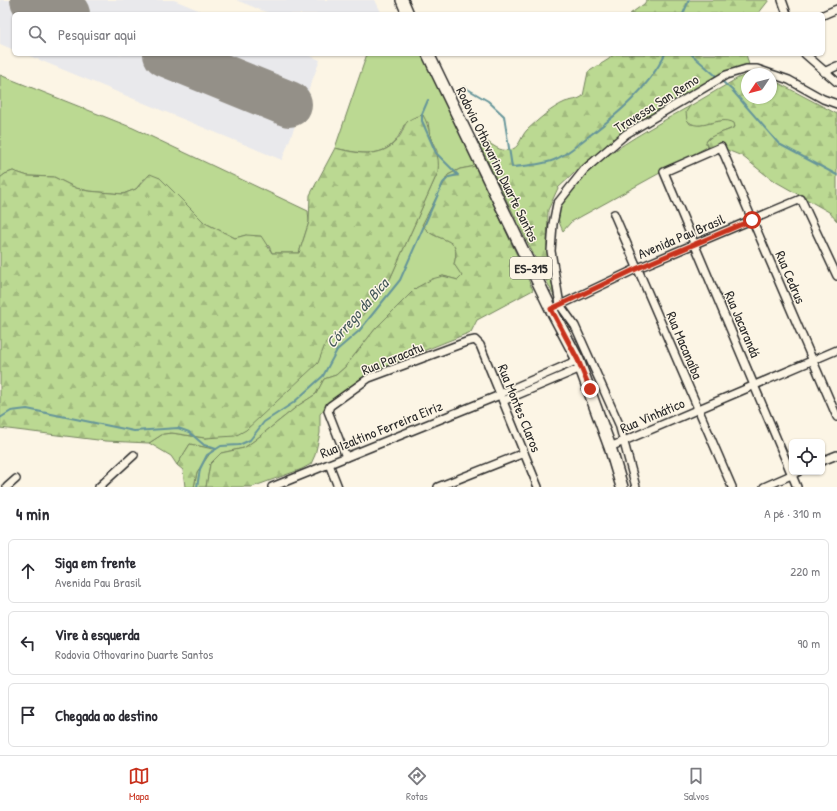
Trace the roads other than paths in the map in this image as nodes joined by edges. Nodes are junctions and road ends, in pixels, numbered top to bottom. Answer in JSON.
{"nodes":[{"id":1,"x":402,"y":0,"type":"edge"},
{"id":2,"x":782,"y":0,"type":"edge"},
{"id":3,"x":837,"y":9,"type":"edge"},
{"id":4,"x":407,"y":12,"type":"edge"},
{"id":5,"x":786,"y":12,"type":"edge"},
{"id":6,"x":825,"y":14,"type":"edge"},
{"id":7,"x":429,"y":56,"type":"edge"},
{"id":8,"x":807,"y":56,"type":"edge"},
{"id":9,"x":837,"y":66,"type":"edge"},
{"id":10,"x":824,"y":72,"type":"junction"},
{"id":11,"x":837,"y":82,"type":"edge"},
{"id":12,"x":837,"y":104,"type":"edge"},
{"id":13,"x":664,"y":172,"type":"joint"},
{"id":14,"x":614,"y":214,"type":"dead end"},
{"id":15,"x":752,"y":220,"type":"junction"},
{"id":16,"x":694,"y":244,"type":"junction"},
{"id":17,"x":638,"y":268,"type":"junction"},
{"id":18,"x":837,"y":276,"type":"edge"},
{"id":19,"x":555,"y":307,"type":"junction"},
{"id":20,"x":475,"y":340,"type":"joint"},
{"id":21,"x":837,"y":350,"type":"edge"},
{"id":22,"x":813,"y":361,"type":"junction"},
{"id":23,"x":579,"y":364,"type":"junction"},
{"id":24,"x":754,"y":386,"type":"junction"},
{"id":25,"x":501,"y":397,"type":"junction"},
{"id":26,"x":699,"y":409,"type":"junction"},
{"id":27,"x":837,"y":417,"type":"edge"},
{"id":28,"x":624,"y":441,"type":"junction"},
{"id":29,"x":610,"y":447,"type":"junction"},
{"id":30,"x":524,"y":453,"type":"junction"},
{"id":31,"x":134,"y":455,"type":"dead end"},
{"id":32,"x":837,"y":455,"type":"edge"},
{"id":33,"x":346,"y":457,"type":"junction"},
{"id":34,"x":789,"y":460,"type":"edge"},
{"id":35,"x":825,"y":461,"type":"edge"},
{"id":36,"x":329,"y":464,"type":"junction"},
{"id":37,"x":791,"y":475,"type":"edge"},
{"id":38,"x":795,"y":475,"type":"edge"},
{"id":39,"x":16,"y":479,"type":"dead end"},
{"id":40,"x":7,"y":487,"type":"edge"},
{"id":41,"x":99,"y":487,"type":"edge"},
{"id":42,"x":272,"y":487,"type":"edge"},
{"id":43,"x":338,"y":487,"type":"edge"},
{"id":44,"x":438,"y":487,"type":"edge"},
{"id":45,"x":538,"y":487,"type":"edge"},
{"id":46,"x":622,"y":487,"type":"edge"},
{"id":47,"x":636,"y":487,"type":"edge"},
{"id":48,"x":732,"y":487,"type":"edge"},
{"id":49,"x":764,"y":487,"type":"edge"},
{"id":50,"x":797,"y":487,"type":"edge"}],
"edges":[{"from":1,"to":4,"type":"main road"},
{"from":2,"to":5,"type":"street"},
{"from":3,"to":6,"type":"street"},
{"from":7,"to":19,"type":"main road","name":"Rodovia Othovarino Duarte Santos","number":"ES-315"},
{"from":8,"to":10,"type":"street"},
{"from":9,"to":10,"type":"street"},
{"from":10,"to":11,"type":"street"},
{"from":12,"to":19,"type":"street","name":"Travessa San Remo"},
{"from":13,"to":15,"type":"street","name":"Rua Cedrus"},
{"from":13,"to":16,"type":"street","name":"Rua Jacarandá"},
{"from":14,"to":17,"type":"street","name":"Rua Macanaíba"},
{"from":15,"to":16,"type":"street","name":"Avenida Pau Brasil"},
{"from":15,"to":18,"type":"street","name":"Avenida Pau Brasil"},
{"from":15,"to":22,"type":"street","name":"Rua Cedrus"},
{"from":16,"to":17,"type":"street","name":"Avenida Pau Brasil"},
{"from":16,"to":24,"type":"street","name":"Rua Jacarandá"},
{"from":17,"to":19,"type":"street","name":"Avenida Pau Brasil"},
{"from":17,"to":26,"type":"street","name":"Rua Macanaíba"},
{"from":19,"to":23,"type":"main road","name":"Rodovia Othovarino Duarte Santos","number":"ES-315"},
{"from":19,"to":28,"type":"street","name":"Rodovia Othovarino Duarte Santos"},
{"from":20,"to":25,"type":"street","name":"Rua Montes Claros"},
{"from":20,"to":33,"type":"street","name":"Rua Paracatu"},
{"from":21,"to":22,"type":"street","name":"Rua Vinhático"},
{"from":22,"to":24,"type":"street","name":"Rua Vinhático"},
{"from":22,"to":27,"type":"street","name":"Rua Cedrus"},
{"from":23,"to":25,"type":"street","name":"Rua Izaltino Ferreira Eiriz"},
{"from":23,"to":29,"type":"main road","name":"Rodovia Othovarino Duarte Santos","number":"ES-315"},
{"from":24,"to":26,"type":"street","name":"Rua Vinhático"},
{"from":24,"to":34,"type":"street","name":"Rua Jacarandá"},
{"from":25,"to":30,"type":"street","name":"Rua Montes Claros"},
{"from":25,"to":33,"type":"street","name":"Rua Izaltino Ferreira Eiriz"},
{"from":26,"to":28,"type":"street","name":"Rua Vinhático"},
{"from":26,"to":48,"type":"street","name":"Rua Macanaíba"},
{"from":28,"to":29,"type":"street","name":"Rua Vinhático"},
{"from":28,"to":47,"type":"street","name":"Rodovia Othovarino Duarte Santos"},
{"from":29,"to":46,"type":"main road","name":"Rodovia Othovarino Duarte Santos","number":"ES-315"},
{"from":30,"to":44,"type":"street"},
{"from":30,"to":45,"type":"street","name":"Rua Montes Claros"},
{"from":31,"to":41,"type":"street"},
{"from":32,"to":35,"type":"street"},
{"from":33,"to":36,"type":"street","name":"Rua Izaltino Ferreira Eiriz"},
{"from":36,"to":42,"type":"street","name":"Rua Izaltino Ferreira Eiriz"},
{"from":36,"to":43,"type":"street"},
{"from":37,"to":49,"type":"street"},
{"from":38,"to":50,"type":"street","name":"Rua Jacarandá"},
{"from":39,"to":40,"type":"street"}]}
